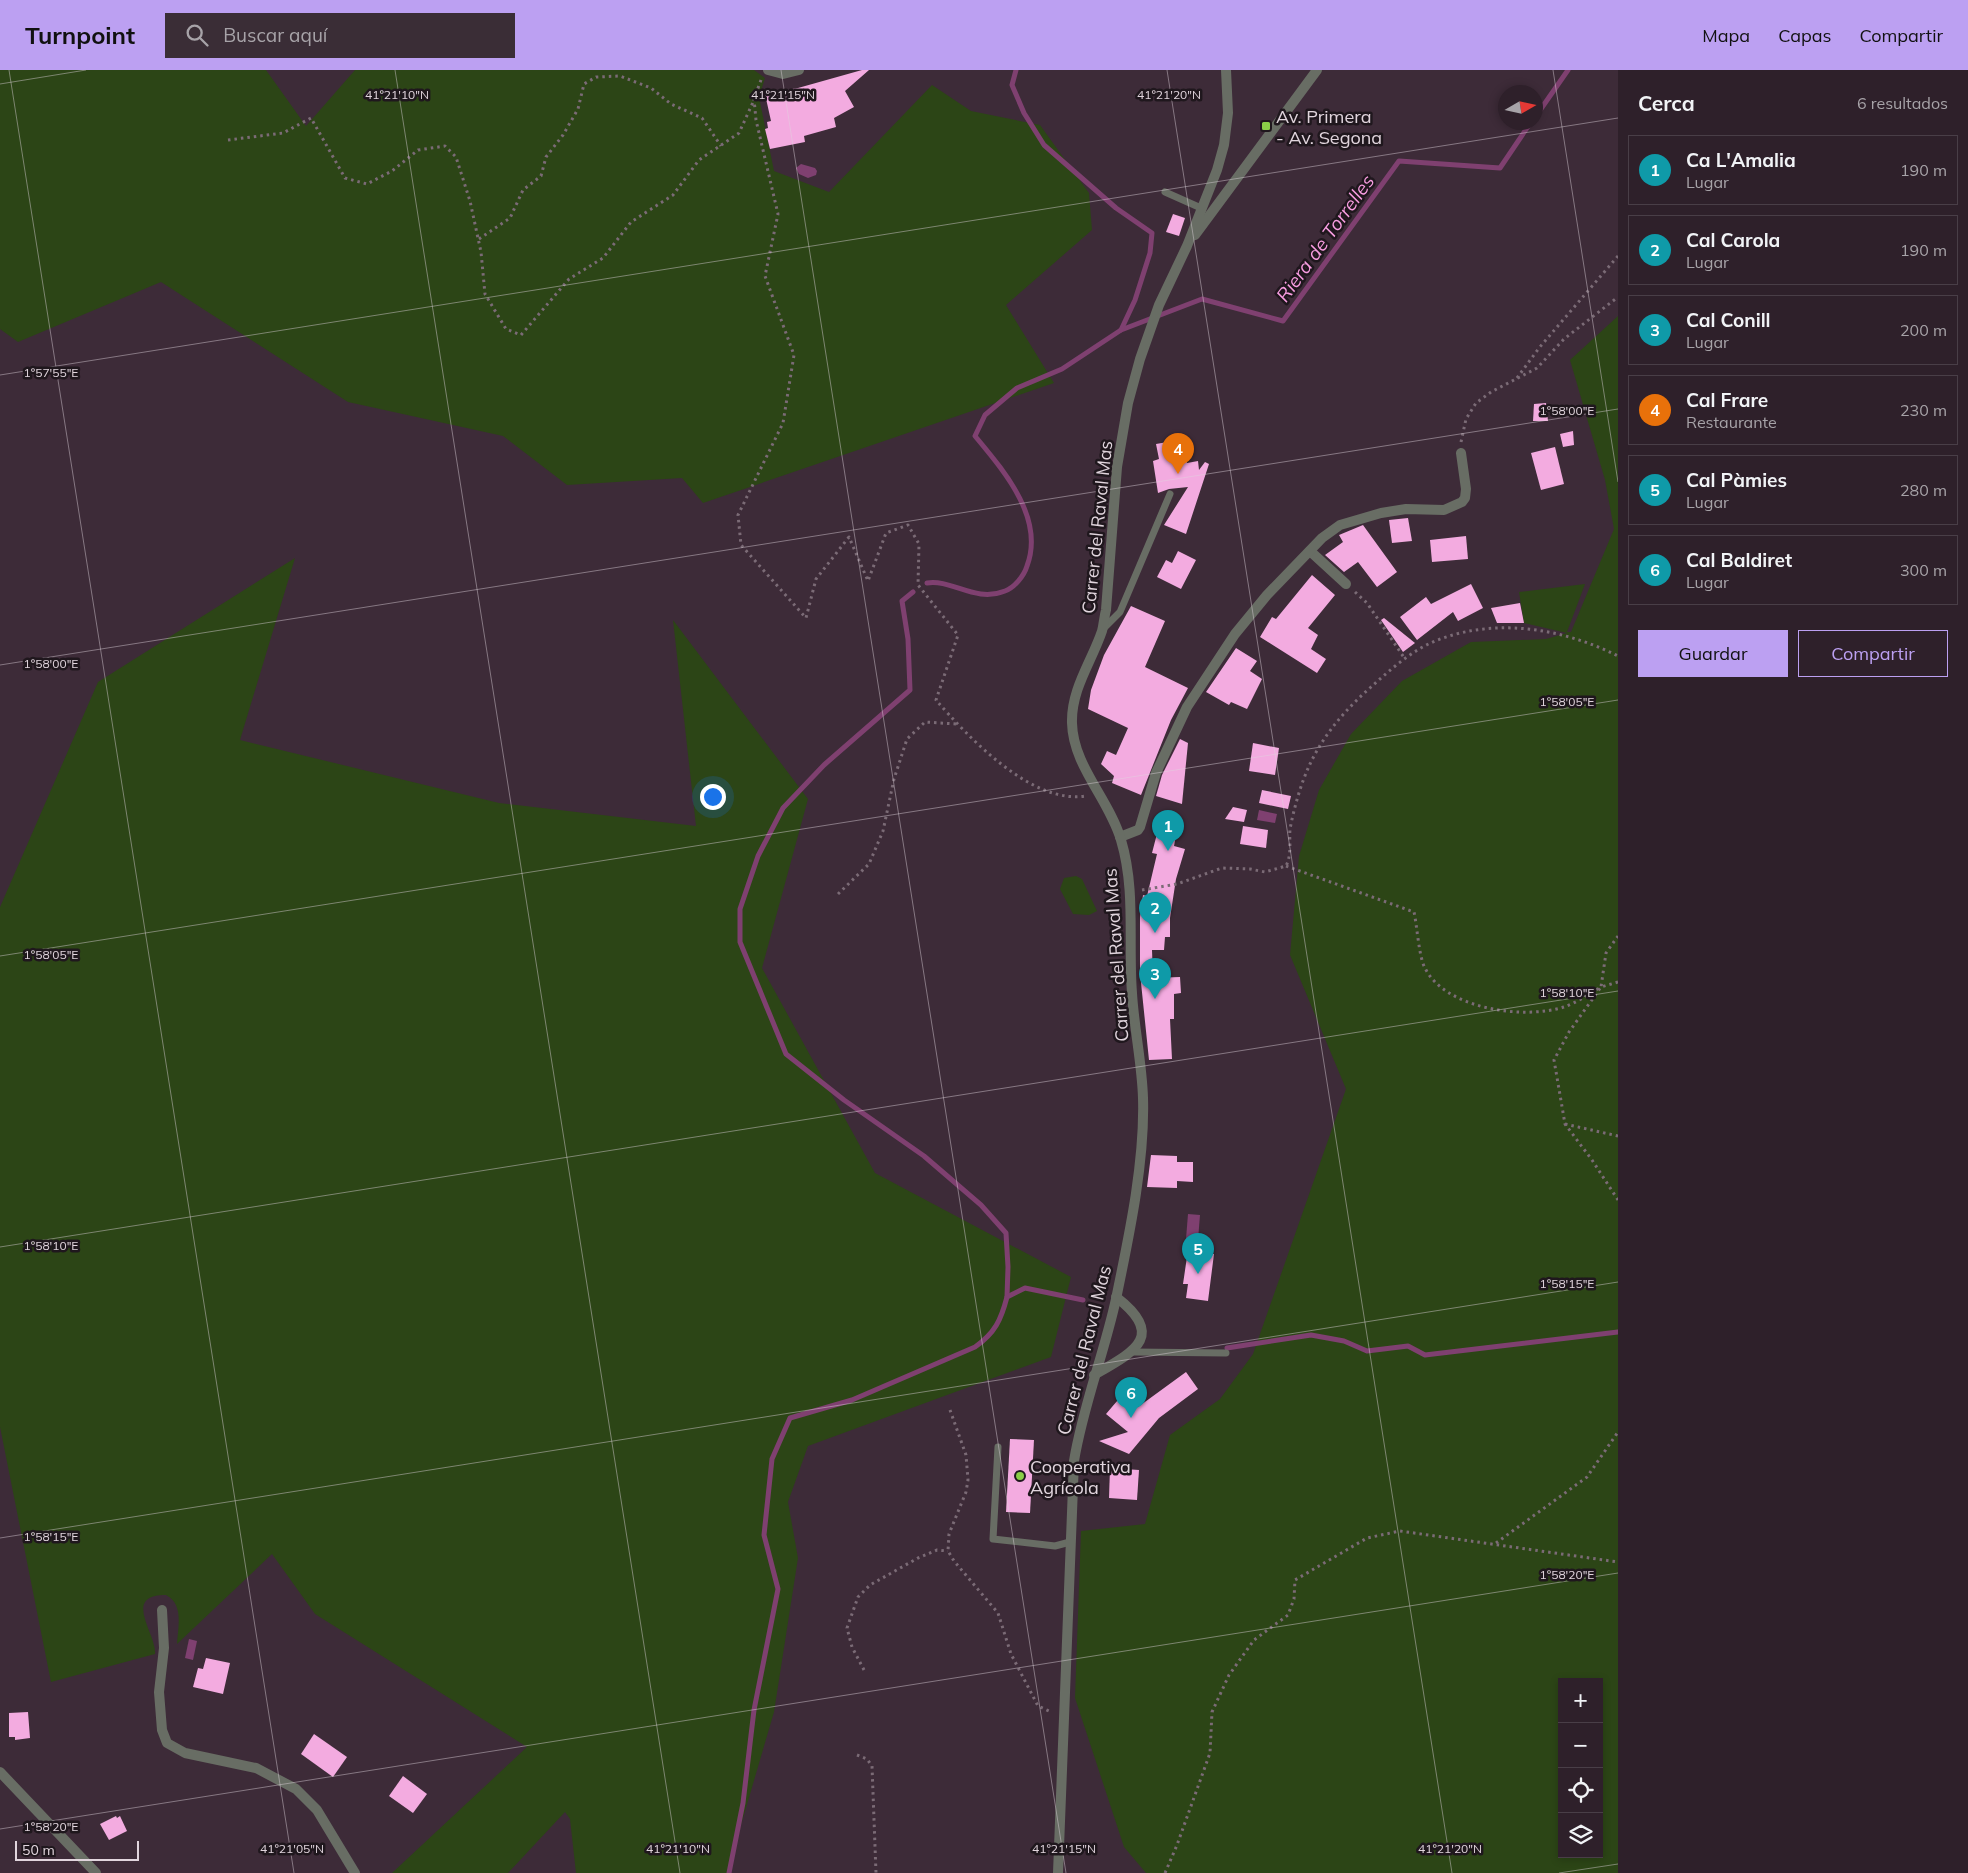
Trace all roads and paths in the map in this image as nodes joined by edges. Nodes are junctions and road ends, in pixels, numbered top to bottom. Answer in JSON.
{"nodes":[{"id":1,"x":799,"y":70,"type":"edge"},
{"id":2,"x":1226,"y":70,"type":"edge"},
{"id":3,"x":1317,"y":70,"type":"edge"},
{"id":4,"x":765,"y":74,"type":"edge"},
{"id":5,"x":754,"y":99,"type":"junction"},
{"id":6,"x":228,"y":140,"type":"dead end"},
{"id":7,"x":721,"y":146,"type":"junction"},
{"id":8,"x":1165,"y":192,"type":"dead end"},
{"id":9,"x":1201,"y":208,"type":"junction"},
{"id":10,"x":478,"y":239,"type":"junction"},
{"id":11,"x":1187,"y":246,"type":"junction"},
{"id":12,"x":1618,"y":256,"type":"edge"},
{"id":13,"x":1618,"y":297,"type":"edge"},
{"id":14,"x":1517,"y":379,"type":"junction"},
{"id":15,"x":1461,"y":453,"type":"joint"},
{"id":16,"x":1170,"y":494,"type":"dead end"},
{"id":17,"x":1310,"y":551,"type":"junction"},
{"id":18,"x":1346,"y":584,"type":"joint"},
{"id":19,"x":1102,"y":631,"type":"junction"},
{"id":20,"x":1618,"y":656,"type":"edge"},
{"id":21,"x":1405,"y":659,"type":"junction"},
{"id":22,"x":957,"y":724,"type":"junction"},
{"id":23,"x":1099,"y":794,"type":"junction"},
{"id":24,"x":1120,"y":837,"type":"junction"},
{"id":25,"x":1286,"y":866,"type":"junction"},
{"id":26,"x":1130,"y":892,"type":"junction"},
{"id":27,"x":838,"y":894,"type":"dead end"},
{"id":28,"x":1618,"y":936,"type":"edge"},
{"id":29,"x":1618,"y":982,"type":"edge"},
{"id":30,"x":1601,"y":987,"type":"junction"},
{"id":31,"x":1564,"y":1124,"type":"junction"},
{"id":32,"x":1618,"y":1136,"type":"edge"},
{"id":33,"x":1618,"y":1200,"type":"edge"},
{"id":34,"x":1116,"y":1297,"type":"junction"},
{"id":35,"x":1134,"y":1352,"type":"junction"},
{"id":36,"x":1226,"y":1353,"type":"dead end"},
{"id":37,"x":1094,"y":1374,"type":"junction"},
{"id":38,"x":950,"y":1410,"type":"dead end"},
{"id":39,"x":1618,"y":1432,"type":"edge"},
{"id":40,"x":998,"y":1447,"type":"dead end"},
{"id":41,"x":1070,"y":1542,"type":"junction"},
{"id":42,"x":1495,"y":1543,"type":"junction"},
{"id":43,"x":948,"y":1551,"type":"junction"},
{"id":44,"x":1618,"y":1562,"type":"edge"},
{"id":45,"x":162,"y":1610,"type":"dead end"},
{"id":46,"x":864,"y":1670,"type":"dead end"},
{"id":47,"x":1064,"y":1711,"type":"junction"},
{"id":48,"x":858,"y":1755,"type":"dead end"},
{"id":49,"x":0,"y":1772,"type":"edge"},
{"id":50,"x":96,"y":1873,"type":"edge"},
{"id":51,"x":355,"y":1873,"type":"edge"},
{"id":52,"x":876,"y":1873,"type":"edge"},
{"id":53,"x":1058,"y":1873,"type":"edge"},
{"id":54,"x":1165,"y":1873,"type":"edge"}],
"edges":[{"from":1,"to":4,"type":"street"},
{"from":2,"to":9,"type":"street"},
{"from":3,"to":11,"type":"street"},
{"from":4,"to":5,"type":"path"},
{"from":5,"to":7,"type":"path"},
{"from":5,"to":22,"type":"path"},
{"from":6,"to":10,"type":"path"},
{"from":7,"to":10,"type":"path"},
{"from":7,"to":10,"type":"path"},
{"from":8,"to":9,"type":"lane"},
{"from":9,"to":11,"type":"street"},
{"from":11,"to":19,"type":"street","name":"Carrer del Raval Mas"},
{"from":12,"to":14,"type":"path"},
{"from":13,"to":14,"type":"path"},
{"from":14,"to":15,"type":"path"},
{"from":15,"to":17,"type":"street"},
{"from":16,"to":19,"type":"lane"},
{"from":17,"to":18,"type":"street"},
{"from":17,"to":24,"type":"street"},
{"from":18,"to":21,"type":"path"},
{"from":19,"to":23,"type":"street","name":"Carrer del Raval Mas"},
{"from":20,"to":21,"type":"path"},
{"from":21,"to":25,"type":"path"},
{"from":22,"to":23,"type":"path"},
{"from":22,"to":27,"type":"path"},
{"from":23,"to":24,"type":"street","name":"Carrer del Raval Mas"},
{"from":24,"to":26,"type":"street","name":"Carrer del Raval Mas"},
{"from":25,"to":26,"type":"path"},
{"from":25,"to":30,"type":"path"},
{"from":26,"to":34,"type":"street","name":"Carrer del Raval Mas"},
{"from":28,"to":30,"type":"path"},
{"from":29,"to":30,"type":"path"},
{"from":30,"to":31,"type":"path"},
{"from":31,"to":32,"type":"path"},
{"from":31,"to":33,"type":"path"},
{"from":34,"to":35,"type":"street"},
{"from":34,"to":37,"type":"street","name":"Carrer del Raval Mas"},
{"from":35,"to":36,"type":"lane"},
{"from":35,"to":37,"type":"street"},
{"from":37,"to":41,"type":"street","name":"Carrer del Raval Mas"},
{"from":38,"to":43,"type":"path"},
{"from":39,"to":42,"type":"path"},
{"from":40,"to":41,"type":"lane"},
{"from":41,"to":47,"type":"street","name":"Carrer del Raval Mas"},
{"from":42,"to":44,"type":"path"},
{"from":42,"to":54,"type":"path"},
{"from":43,"to":46,"type":"path"},
{"from":43,"to":47,"type":"path"},
{"from":45,"to":51,"type":"street"},
{"from":47,"to":53,"type":"street","name":"Carrer del Raval Mas"},
{"from":48,"to":52,"type":"path"},
{"from":49,"to":50,"type":"street"}]}
